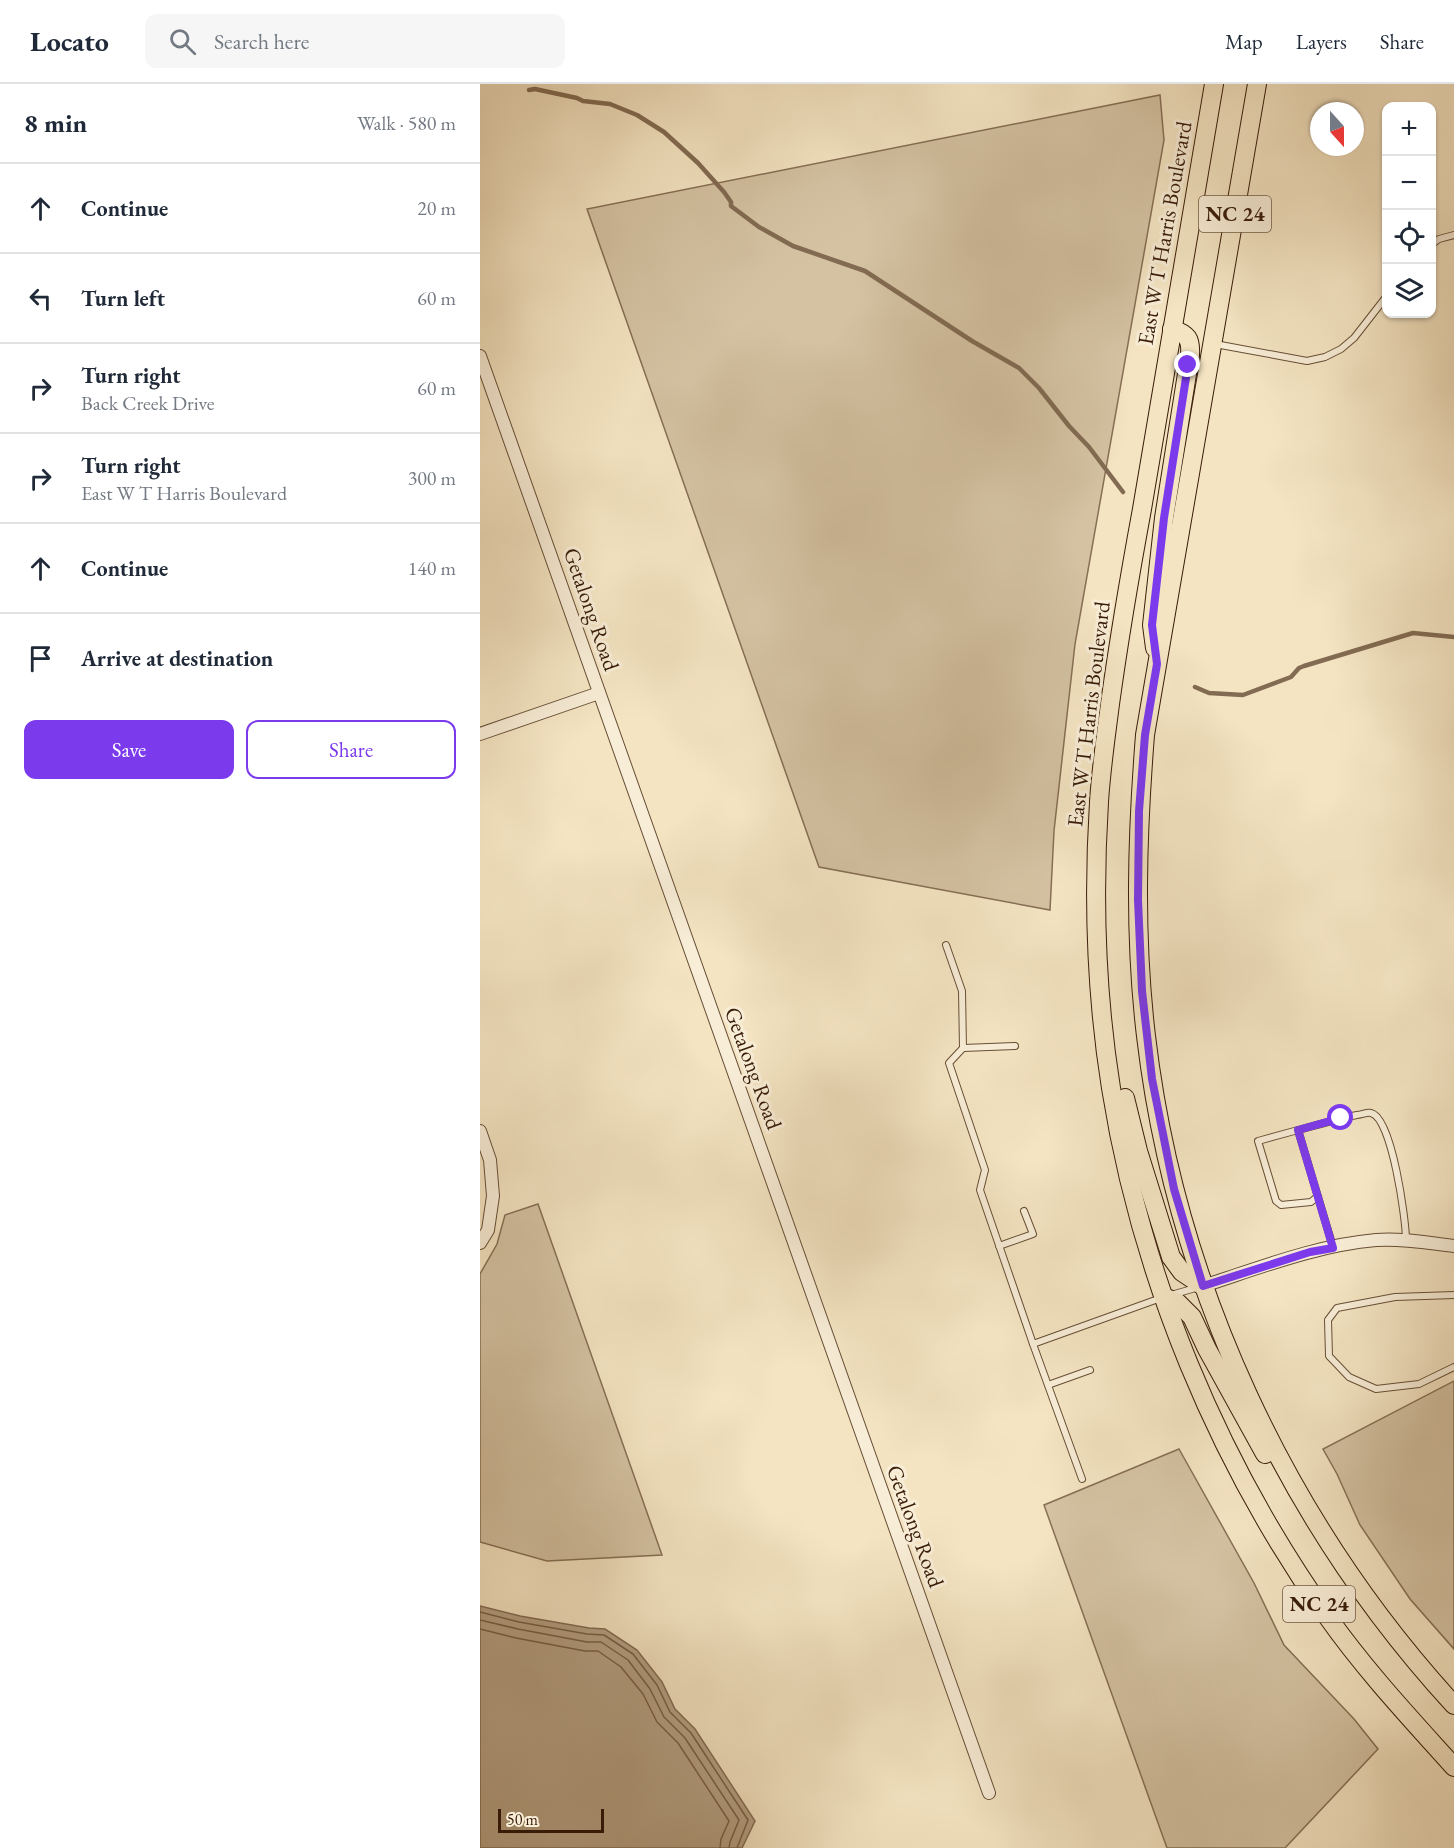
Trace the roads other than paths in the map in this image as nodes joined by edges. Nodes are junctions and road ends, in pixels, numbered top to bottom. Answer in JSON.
{"nodes":[{"id":1,"x":1214,"y":84,"type":"edge"},
{"id":2,"x":1257,"y":84,"type":"edge"},
{"id":3,"x":1454,"y":236,"type":"edge"},
{"id":4,"x":1436,"y":240,"type":"edge"},
{"id":5,"x":1382,"y":302,"type":"edge"},
{"id":6,"x":1172,"y":329,"type":"junction"},
{"id":7,"x":1212,"y":343,"type":"junction"},
{"id":8,"x":480,"y":356,"type":"edge"},
{"id":9,"x":1157,"y":664,"type":"junction"},
{"id":10,"x":599,"y":693,"type":"junction"},
{"id":11,"x":480,"y":734,"type":"edge"},
{"id":12,"x":946,"y":945,"type":"dead end"},
{"id":13,"x":1102,"y":1006,"type":"junction"},
{"id":14,"x":1015,"y":1046,"type":"dead end"},
{"id":15,"x":963,"y":1048,"type":"junction"},
{"id":16,"x":1298,"y":1130,"type":"junction"},
{"id":17,"x":480,"y":1131,"type":"edge"},
{"id":18,"x":1318,"y":1196,"type":"junction"},
{"id":19,"x":1024,"y":1211,"type":"dead end"},
{"id":20,"x":1406,"y":1241,"type":"junction"},
{"id":21,"x":480,"y":1243,"type":"edge"},
{"id":22,"x":999,"y":1246,"type":"junction"},
{"id":23,"x":1454,"y":1246,"type":"edge"},
{"id":24,"x":1333,"y":1248,"type":"junction"},
{"id":25,"x":1203,"y":1286,"type":"junction"},
{"id":26,"x":1454,"y":1295,"type":"edge"},
{"id":27,"x":1164,"y":1297,"type":"junction"},
{"id":28,"x":1033,"y":1344,"type":"junction"},
{"id":29,"x":1454,"y":1367,"type":"edge"},
{"id":30,"x":1090,"y":1370,"type":"dead end"},
{"id":31,"x":1048,"y":1385,"type":"junction"},
{"id":32,"x":1082,"y":1479,"type":"dead end"},
{"id":33,"x":1309,"y":1510,"type":"junction"},
{"id":34,"x":1454,"y":1705,"type":"edge"},
{"id":35,"x":1454,"y":1767,"type":"edge"},
{"id":36,"x":989,"y":1793,"type":"dead end"}],
"edges":[{"from":1,"to":6,"type":"main road","name":"East W T Harris Boulevard","number":"NC 24"},
{"from":2,"to":7,"type":"main road","number":"NC 24"},
{"from":3,"to":4,"type":"lane"},
{"from":5,"to":7,"type":"lane"},
{"from":6,"to":9,"type":"main road"},
{"from":6,"to":13,"type":"main road","name":"East W T Harris Boulevard","number":"NC 24"},
{"from":7,"to":9,"type":"main road","number":"NC 24"},
{"from":8,"to":10,"type":"street","name":"Getalong Road"},
{"from":9,"to":25,"type":"main road","number":"NC 24"},
{"from":10,"to":11,"type":"street"},
{"from":10,"to":36,"type":"street","name":"Getalong Road"},
{"from":12,"to":15,"type":"lane"},
{"from":13,"to":25,"type":"main road"},
{"from":13,"to":27,"type":"main road","name":"East W T Harris Boulevard","number":"NC 24"},
{"from":14,"to":15,"type":"lane"},
{"from":15,"to":22,"type":"lane"},
{"from":16,"to":18,"type":"lane"},
{"from":16,"to":18,"type":"lane"},
{"from":16,"to":20,"type":"lane"},
{"from":17,"to":21,"type":"street"},
{"from":18,"to":24,"type":"lane"},
{"from":19,"to":22,"type":"lane"},
{"from":20,"to":23,"type":"street"},
{"from":20,"to":24,"type":"street"},
{"from":22,"to":28,"type":"lane"},
{"from":24,"to":25,"type":"street"},
{"from":25,"to":27,"type":"lane"},
{"from":25,"to":33,"type":"main road","number":"NC 24"},
{"from":26,"to":29,"type":"lane"},
{"from":27,"to":28,"type":"lane"},
{"from":27,"to":33,"type":"main road"},
{"from":27,"to":35,"type":"main road","name":"East W T Harris Boulevard","number":"NC 24"},
{"from":28,"to":31,"type":"lane"},
{"from":30,"to":31,"type":"lane"},
{"from":31,"to":32,"type":"lane"},
{"from":33,"to":34,"type":"main road","number":"NC 24"}]}
